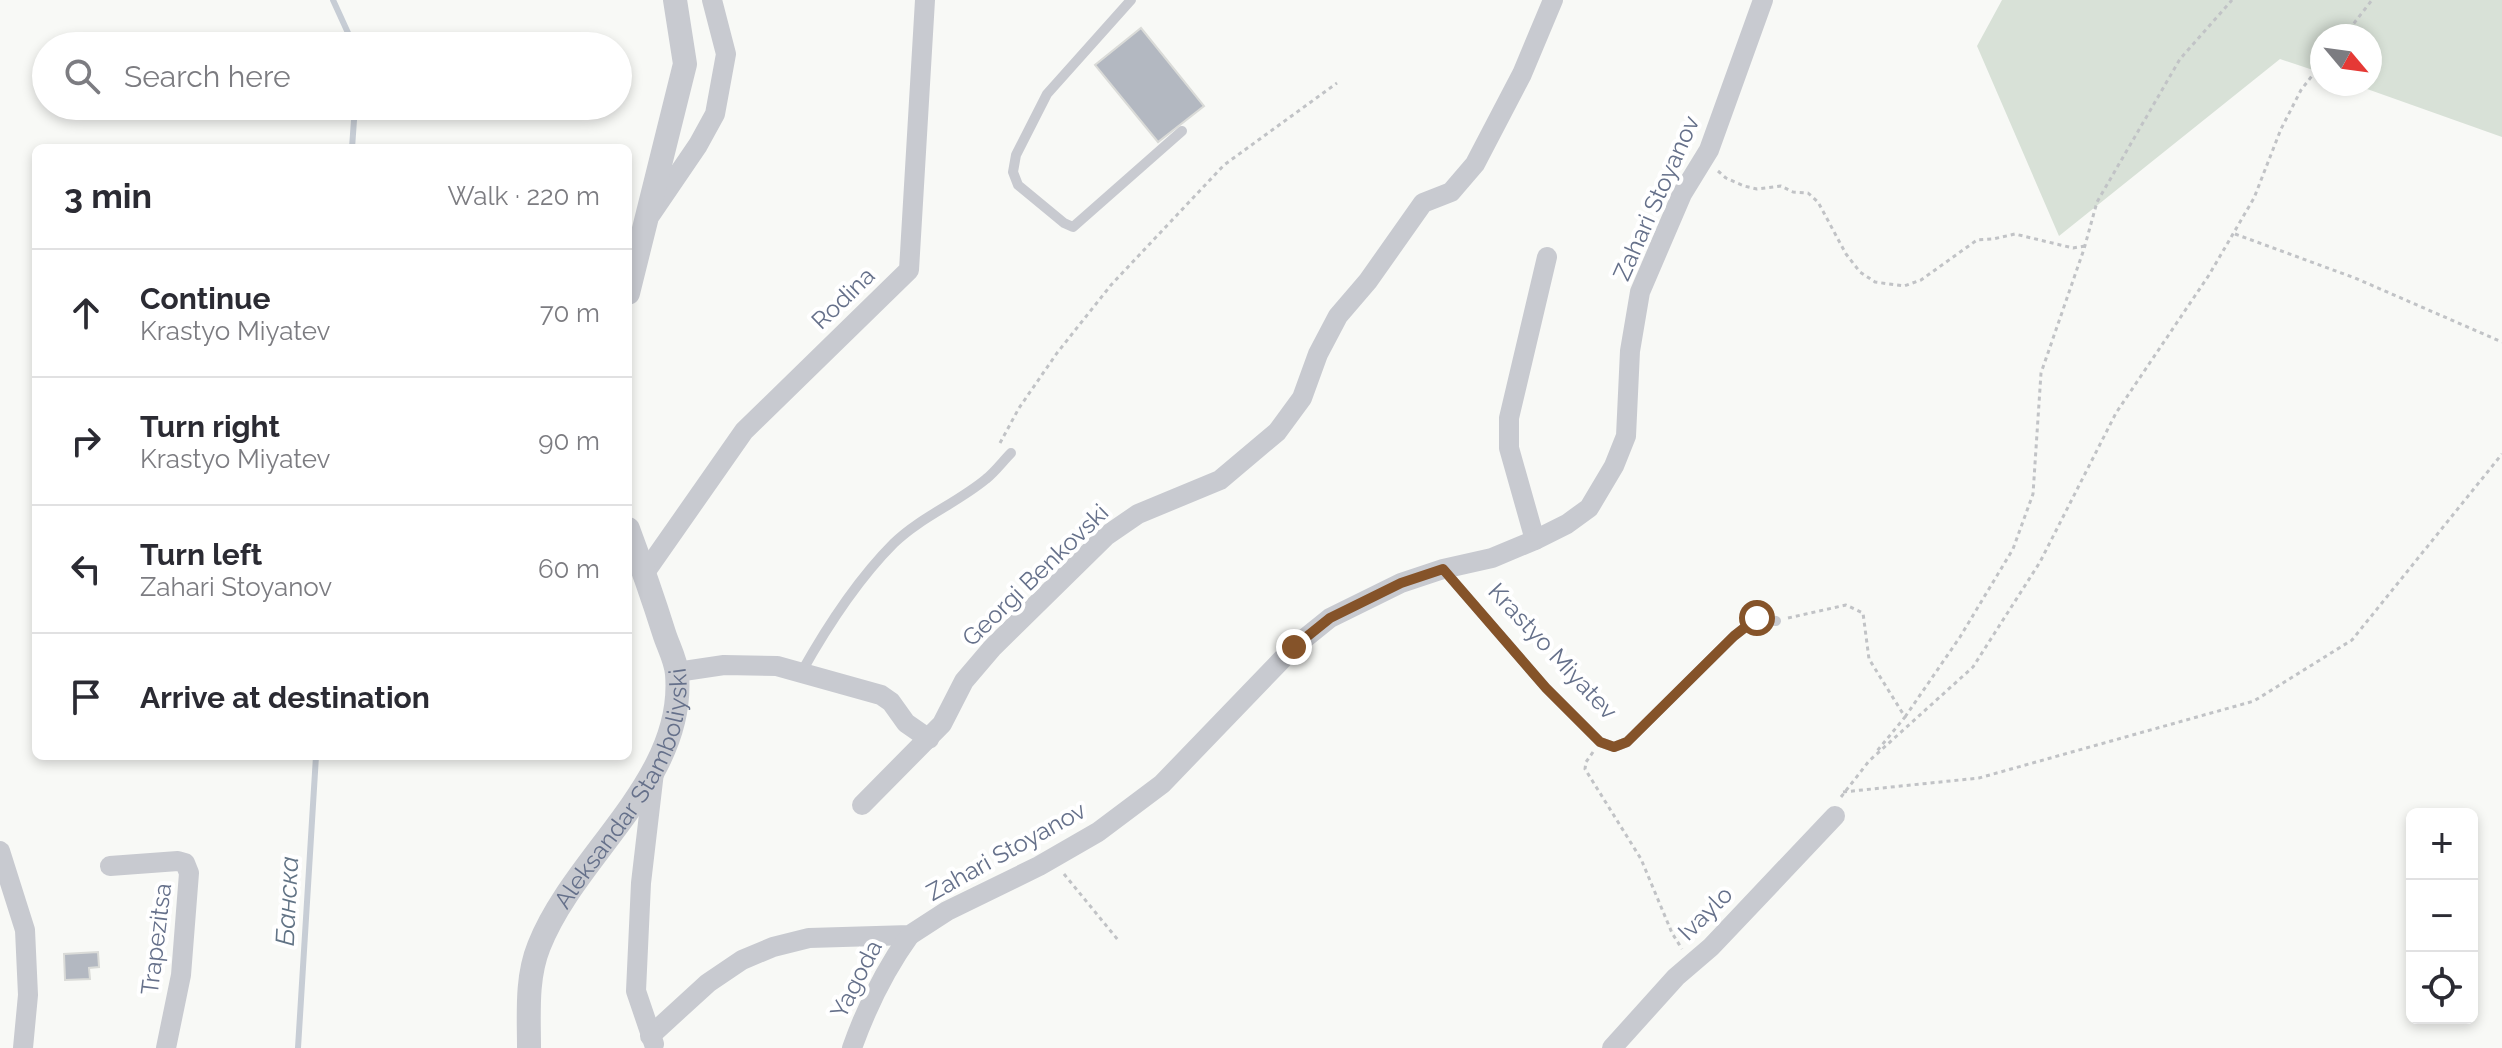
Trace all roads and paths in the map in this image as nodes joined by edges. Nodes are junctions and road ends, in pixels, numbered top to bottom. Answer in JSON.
{"nodes":[{"id":1,"x":675,"y":0,"type":"edge"},
{"id":2,"x":712,"y":0,"type":"edge"},
{"id":3,"x":925,"y":0,"type":"edge"},
{"id":4,"x":1131,"y":0,"type":"edge"},
{"id":5,"x":1553,"y":0,"type":"edge"},
{"id":6,"x":1763,"y":0,"type":"edge"},
{"id":7,"x":2232,"y":0,"type":"edge"},
{"id":8,"x":2372,"y":0,"type":"edge"},
{"id":9,"x":2353,"y":24,"type":"edge"},
{"id":10,"x":2310,"y":78,"type":"edge"},
{"id":11,"x":1337,"y":83,"type":"dead end"},
{"id":12,"x":1182,"y":131,"type":"dead end"},
{"id":13,"x":1703,"y":159,"type":"junction"},
{"id":14,"x":646,"y":221,"type":"junction"},
{"id":15,"x":2233,"y":234,"type":"junction"},
{"id":16,"x":2085,"y":246,"type":"junction"},
{"id":17,"x":1547,"y":257,"type":"dead end"},
{"id":18,"x":632,"y":277,"type":"edge"},
{"id":19,"x":2502,"y":342,"type":"edge"},
{"id":20,"x":1011,"y":453,"type":"dead end"},
{"id":21,"x":2502,"y":454,"type":"edge"},
{"id":22,"x":994,"y":470,"type":"junction"},
{"id":23,"x":632,"y":540,"type":"edge"},
{"id":24,"x":1535,"y":540,"type":"junction"},
{"id":25,"x":1443,"y":569,"type":"junction"},
{"id":26,"x":644,"y":574,"type":"junction"},
{"id":27,"x":1776,"y":621,"type":"joint"},
{"id":28,"x":677,"y":672,"type":"junction"},
{"id":29,"x":801,"y":673,"type":"junction"},
{"id":30,"x":1905,"y":717,"type":"junction"},
{"id":31,"x":929,"y":739,"type":"junction"},
{"id":32,"x":1600,"y":742,"type":"junction"},
{"id":33,"x":1869,"y":761,"type":"junction"},
{"id":34,"x":655,"y":770,"type":"junction"},
{"id":35,"x":1843,"y":792,"type":"junction"},
{"id":36,"x":862,"y":805,"type":"dead end"},
{"id":37,"x":1835,"y":816,"type":"joint"},
{"id":38,"x":0,"y":851,"type":"edge"},
{"id":39,"x":1051,"y":859,"type":"junction"},
{"id":40,"x":110,"y":866,"type":"dead end"},
{"id":41,"x":910,"y":935,"type":"junction"},
{"id":42,"x":1118,"y":940,"type":"dead end"},
{"id":43,"x":1694,"y":961,"type":"junction"},
{"id":44,"x":653,"y":1042,"type":"edge"},
{"id":45,"x":23,"y":1048,"type":"edge"},
{"id":46,"x":166,"y":1048,"type":"edge"},
{"id":47,"x":529,"y":1048,"type":"edge"},
{"id":48,"x":852,"y":1048,"type":"edge"},
{"id":49,"x":1612,"y":1048,"type":"edge"}],
"edges":[{"from":1,"to":14,"type":"street"},
{"from":2,"to":14,"type":"street"},
{"from":3,"to":26,"type":"street","name":"Rodina"},
{"from":4,"to":12,"type":"lane"},
{"from":5,"to":31,"type":"street","name":"Georgi Benkovski"},
{"from":6,"to":13,"type":"street","name":"Zahari Stoyanov"},
{"from":7,"to":16,"type":"path"},
{"from":8,"to":9,"type":"path"},
{"from":10,"to":15,"type":"path"},
{"from":11,"to":22,"type":"path"},
{"from":13,"to":16,"type":"path"},
{"from":13,"to":24,"type":"street","name":"Zahari Stoyanov"},
{"from":14,"to":18,"type":"street"},
{"from":15,"to":19,"type":"path"},
{"from":15,"to":33,"type":"path"},
{"from":16,"to":30,"type":"path"},
{"from":17,"to":24,"type":"street"},
{"from":20,"to":22,"type":"lane"},
{"from":21,"to":35,"type":"path"},
{"from":22,"to":29,"type":"lane"},
{"from":23,"to":26,"type":"street","name":"Aleksandar Stamboliyski"},
{"from":24,"to":25,"type":"street","name":"Zahari Stoyanov"},
{"from":25,"to":32,"type":"lane","name":"Krastyo Miyatev"},
{"from":25,"to":39,"type":"street","name":"Zahari Stoyanov"},
{"from":26,"to":28,"type":"street","name":"Aleksandar Stamboliyski"},
{"from":27,"to":30,"type":"path"},
{"from":27,"to":32,"type":"lane","name":"Krastyo Miyatev"},
{"from":28,"to":29,"type":"street"},
{"from":28,"to":34,"type":"street","name":"Aleksandar Stamboliyski"},
{"from":29,"to":31,"type":"street"},
{"from":30,"to":33,"type":"path"},
{"from":31,"to":36,"type":"street","name":"Georgi Benkovski"},
{"from":32,"to":43,"type":"path"},
{"from":33,"to":35,"type":"path"},
{"from":34,"to":44,"type":"street"},
{"from":34,"to":47,"type":"street","name":"Aleksandar Stamboliyski"},
{"from":35,"to":37,"type":"path"},
{"from":37,"to":43,"type":"street","name":"Ivaylo"},
{"from":38,"to":45,"type":"street"},
{"from":39,"to":41,"type":"street","name":"Zahari Stoyanov"},
{"from":39,"to":42,"type":"path"},
{"from":40,"to":46,"type":"street","name":"Trapezitsa"},
{"from":41,"to":44,"type":"street"},
{"from":41,"to":48,"type":"street","name":"Yagoda"},
{"from":43,"to":49,"type":"street","name":"Ivaylo"}]}
